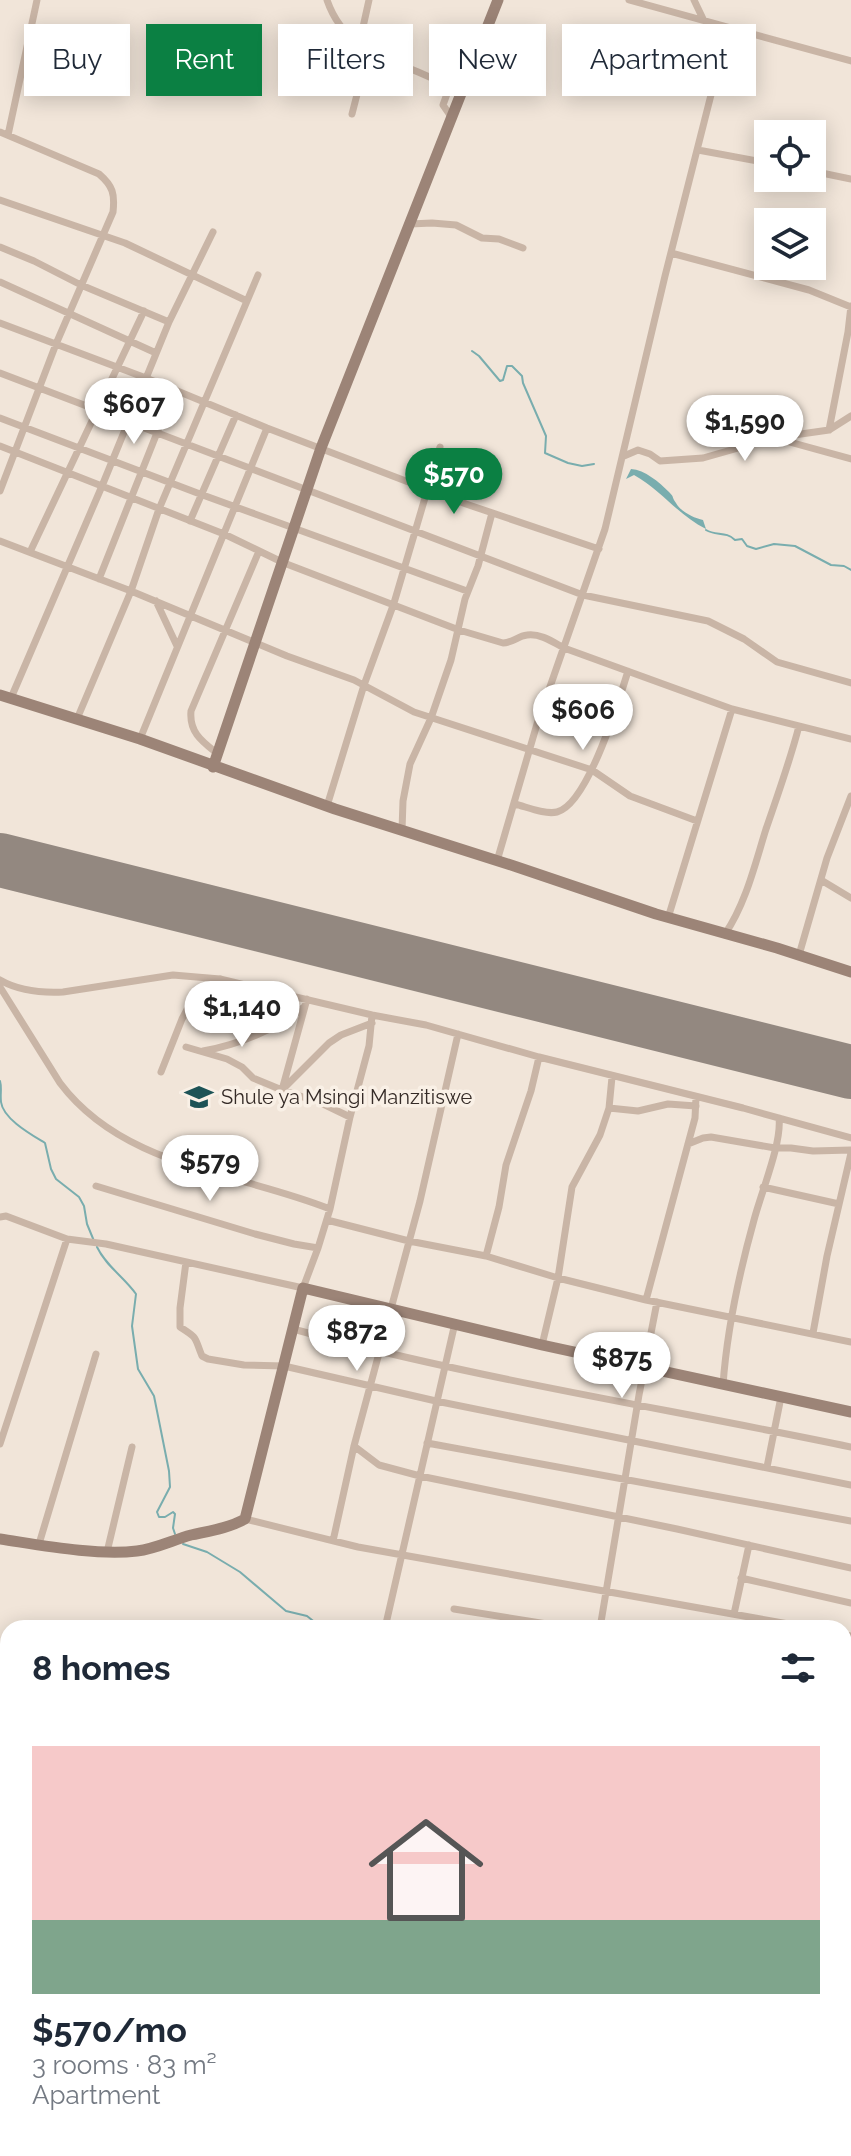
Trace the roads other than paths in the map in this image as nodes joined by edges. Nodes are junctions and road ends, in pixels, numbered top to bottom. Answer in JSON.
{"nodes":[{"id":1,"x":37,"y":0,"type":"edge"},
{"id":2,"x":327,"y":0,"type":"edge"},
{"id":3,"x":369,"y":0,"type":"edge"},
{"id":4,"x":498,"y":0,"type":"edge"},
{"id":5,"x":629,"y":0,"type":"edge"},
{"id":6,"x":694,"y":0,"type":"edge"},
{"id":7,"x":704,"y":21,"type":"junction"},
{"id":8,"x":340,"y":24,"type":"edge"},
{"id":9,"x":364,"y":24,"type":"edge"},
{"id":10,"x":714,"y":24,"type":"edge"},
{"id":11,"x":756,"y":36,"type":"edge"},
{"id":12,"x":851,"y":61,"type":"edge"},
{"id":13,"x":413,"y":71,"type":"edge"},
{"id":14,"x":357,"y":96,"type":"edge"},
{"id":15,"x":711,"y":96,"type":"edge"},
{"id":16,"x":352,"y":114,"type":"dead end"},
{"id":17,"x":452,"y":118,"type":"junction"},
{"id":18,"x":4,"y":133,"type":"edge"},
{"id":19,"x":698,"y":150,"type":"junction"},
{"id":20,"x":754,"y":160,"type":"edge"},
{"id":21,"x":826,"y":174,"type":"edge"},
{"id":22,"x":851,"y":179,"type":"edge"},
{"id":23,"x":0,"y":200,"type":"edge"},
{"id":24,"x":410,"y":224,"type":"junction"},
{"id":25,"x":213,"y":232,"type":"dead end"},
{"id":26,"x":102,"y":235,"type":"junction"},
{"id":27,"x":0,"y":247,"type":"edge"},
{"id":28,"x":523,"y":248,"type":"dead end"},
{"id":29,"x":671,"y":253,"type":"junction"},
{"id":30,"x":191,"y":275,"type":"junction"},
{"id":31,"x":258,"y":275,"type":"dead end"},
{"id":32,"x":0,"y":282,"type":"edge"},
{"id":33,"x":81,"y":285,"type":"junction"},
{"id":34,"x":247,"y":301,"type":"junction"},
{"id":35,"x":851,"y":306,"type":"edge"},
{"id":36,"x":144,"y":311,"type":"junction"},
{"id":37,"x":68,"y":314,"type":"junction"},
{"id":38,"x":169,"y":322,"type":"junction"},
{"id":39,"x":0,"y":323,"type":"edge"},
{"id":40,"x":129,"y":341,"type":"junction"},
{"id":41,"x":56,"y":344,"type":"junction"},
{"id":42,"x":156,"y":353,"type":"junction"},
{"id":43,"x":117,"y":368,"type":"junction"},
{"id":44,"x":0,"y":373,"type":"edge"},
{"id":45,"x":146,"y":378,"type":"junction"},
{"id":46,"x":39,"y":388,"type":"junction"},
{"id":47,"x":174,"y":390,"type":"junction"},
{"id":48,"x":204,"y":402,"type":"junction"},
{"id":49,"x":98,"y":410,"type":"junction"},
{"id":50,"x":236,"y":415,"type":"junction"},
{"id":51,"x":851,"y":416,"type":"edge"},
{"id":52,"x":0,"y":418,"type":"edge"},
{"id":53,"x":127,"y":422,"type":"junction"},
{"id":54,"x":24,"y":428,"type":"junction"},
{"id":55,"x":267,"y":428,"type":"junction"},
{"id":56,"x":829,"y":430,"type":"junction"},
{"id":57,"x":157,"y":432,"type":"junction"},
{"id":58,"x":773,"y":438,"type":"junction"},
{"id":59,"x":186,"y":445,"type":"junction"},
{"id":60,"x":0,"y":446,"type":"edge"},
{"id":61,"x":440,"y":447,"type":"dead end"},
{"id":62,"x":79,"y":448,"type":"junction"},
{"id":63,"x":321,"y":448,"type":"junction"},
{"id":64,"x":15,"y":452,"type":"junction"},
{"id":65,"x":624,"y":456,"type":"junction"},
{"id":66,"x":218,"y":457,"type":"junction"},
{"id":67,"x":851,"y":459,"type":"edge"},
{"id":68,"x":113,"y":460,"type":"junction"},
{"id":69,"x":249,"y":469,"type":"junction"},
{"id":70,"x":141,"y":470,"type":"junction"},
{"id":71,"x":68,"y":473,"type":"junction"},
{"id":72,"x":2,"y":479,"type":"edge"},
{"id":73,"x":171,"y":482,"type":"junction"},
{"id":74,"x":102,"y":486,"type":"junction"},
{"id":75,"x":428,"y":490,"type":"junction"},
{"id":76,"x":0,"y":491,"type":"edge"},
{"id":77,"x":308,"y":491,"type":"junction"},
{"id":78,"x":200,"y":494,"type":"junction"},
{"id":79,"x":130,"y":498,"type":"junction"},
{"id":80,"x":235,"y":506,"type":"junction"},
{"id":81,"x":159,"y":509,"type":"junction"},
{"id":82,"x":492,"y":513,"type":"junction"},
{"id":83,"x":190,"y":521,"type":"junction"},
{"id":84,"x":294,"y":527,"type":"junction"},
{"id":85,"x":415,"y":532,"type":"junction"},
{"id":86,"x":224,"y":534,"type":"junction"},
{"id":87,"x":0,"y":541,"type":"edge"},
{"id":88,"x":599,"y":549,"type":"junction"},
{"id":89,"x":259,"y":551,"type":"junction"},
{"id":90,"x":30,"y":552,"type":"junction"},
{"id":91,"x":480,"y":556,"type":"junction"},
{"id":92,"x":284,"y":563,"type":"junction"},
{"id":93,"x":68,"y":567,"type":"junction"},
{"id":94,"x":406,"y":567,"type":"junction"},
{"id":95,"x":99,"y":579,"type":"junction"},
{"id":96,"x":131,"y":591,"type":"junction"},
{"id":97,"x":467,"y":591,"type":"junction"},
{"id":98,"x":583,"y":595,"type":"junction"},
{"id":99,"x":156,"y":601,"type":"junction"},
{"id":100,"x":394,"y":603,"type":"junction"},
{"id":101,"x":189,"y":615,"type":"junction"},
{"id":102,"x":224,"y":630,"type":"junction"},
{"id":103,"x":459,"y":630,"type":"junction"},
{"id":104,"x":257,"y":644,"type":"junction"},
{"id":105,"x":177,"y":646,"type":"junction"},
{"id":106,"x":564,"y":648,"type":"junction"},
{"id":107,"x":628,"y":671,"type":"junction"},
{"id":108,"x":851,"y":683,"type":"edge"},
{"id":109,"x":364,"y":685,"type":"junction"},
{"id":110,"x":6,"y":696,"type":"edge"},
{"id":111,"x":732,"y":709,"type":"junction"},
{"id":112,"x":431,"y":718,"type":"junction"},
{"id":113,"x":77,"y":719,"type":"junction"},
{"id":114,"x":799,"y":726,"type":"junction"},
{"id":115,"x":140,"y":739,"type":"junction"},
{"id":116,"x":851,"y":739,"type":"edge"},
{"id":117,"x":531,"y":749,"type":"junction"},
{"id":118,"x":218,"y":754,"type":"junction"},
{"id":119,"x":213,"y":767,"type":"junction"},
{"id":120,"x":592,"y":770,"type":"junction"},
{"id":121,"x":851,"y":796,"type":"edge"},
{"id":122,"x":515,"y":804,"type":"junction"},
{"id":123,"x":327,"y":806,"type":"junction"},
{"id":124,"x":848,"y":814,"type":"edge"},
{"id":125,"x":697,"y":821,"type":"junction"},
{"id":126,"x":402,"y":830,"type":"junction"},
{"id":127,"x":497,"y":861,"type":"junction"},
{"id":128,"x":821,"y":880,"type":"junction"},
{"id":129,"x":851,"y":898,"type":"edge"},
{"id":130,"x":668,"y":918,"type":"junction"},
{"id":131,"x":725,"y":934,"type":"junction"},
{"id":132,"x":799,"y":955,"type":"junction"},
{"id":133,"x":851,"y":972,"type":"edge"},
{"id":134,"x":220,"y":979,"type":"junction"},
{"id":135,"x":0,"y":980,"type":"edge"},
{"id":136,"x":0,"y":987,"type":"edge"},
{"id":137,"x":254,"y":987,"type":"junction"},
{"id":138,"x":305,"y":1003,"type":"junction"},
{"id":139,"x":372,"y":1019,"type":"junction"},
{"id":140,"x":458,"y":1034,"type":"junction"},
{"id":141,"x":245,"y":1039,"type":"junction"},
{"id":142,"x":186,"y":1047,"type":"dead end"},
{"id":143,"x":201,"y":1051,"type":"junction"},
{"id":144,"x":539,"y":1057,"type":"junction"},
{"id":145,"x":161,"y":1072,"type":"dead end"},
{"id":146,"x":612,"y":1077,"type":"junction"},
{"id":147,"x":282,"y":1090,"type":"junction"},
{"id":148,"x":696,"y":1102,"type":"junction"},
{"id":149,"x":609,"y":1108,"type":"junction"},
{"id":150,"x":350,"y":1117,"type":"junction"},
{"id":151,"x":779,"y":1118,"type":"junction"},
{"id":152,"x":851,"y":1138,"type":"edge"},
{"id":153,"x":688,"y":1144,"type":"junction"},
{"id":154,"x":775,"y":1148,"type":"junction"},
{"id":155,"x":851,"y":1152,"type":"edge"},
{"id":156,"x":96,"y":1186,"type":"dead end"},
{"id":157,"x":763,"y":1187,"type":"junction"},
{"id":158,"x":839,"y":1204,"type":"junction"},
{"id":159,"x":330,"y":1209,"type":"junction"},
{"id":160,"x":0,"y":1217,"type":"edge"},
{"id":161,"x":327,"y":1220,"type":"junction"},
{"id":162,"x":67,"y":1239,"type":"junction"},
{"id":163,"x":409,"y":1241,"type":"junction"},
{"id":164,"x":318,"y":1248,"type":"junction"},
{"id":165,"x":486,"y":1256,"type":"junction"},
{"id":166,"x":186,"y":1262,"type":"junction"},
{"id":167,"x":558,"y":1278,"type":"junction"},
{"id":168,"x":303,"y":1288,"type":"junction"},
{"id":169,"x":646,"y":1300,"type":"junction"},
{"id":170,"x":657,"y":1302,"type":"junction"},
{"id":171,"x":391,"y":1307,"type":"junction"},
{"id":172,"x":732,"y":1316,"type":"junction"},
{"id":173,"x":455,"y":1323,"type":"junction"},
{"id":174,"x":293,"y":1329,"type":"junction"},
{"id":175,"x":813,"y":1333,"type":"junction"},
{"id":176,"x":851,"y":1342,"type":"edge"},
{"id":177,"x":542,"y":1345,"type":"junction"},
{"id":178,"x":379,"y":1351,"type":"junction"},
{"id":179,"x":96,"y":1354,"type":"dead end"},
{"id":180,"x":444,"y":1365,"type":"junction"},
{"id":181,"x":284,"y":1366,"type":"junction"},
{"id":182,"x":644,"y":1367,"type":"junction"},
{"id":183,"x":723,"y":1385,"type":"junction"},
{"id":184,"x":369,"y":1386,"type":"junction"},
{"id":185,"x":781,"y":1397,"type":"junction"},
{"id":186,"x":436,"y":1401,"type":"junction"},
{"id":187,"x":637,"y":1406,"type":"junction"},
{"id":188,"x":851,"y":1412,"type":"edge"},
{"id":189,"x":774,"y":1432,"type":"junction"},
{"id":190,"x":631,"y":1439,"type":"junction"},
{"id":191,"x":427,"y":1443,"type":"junction"},
{"id":192,"x":0,"y":1444,"type":"edge"},
{"id":193,"x":354,"y":1446,"type":"junction"},
{"id":194,"x":132,"y":1447,"type":"dead end"},
{"id":195,"x":851,"y":1447,"type":"edge"},
{"id":196,"x":767,"y":1467,"type":"junction"},
{"id":197,"x":420,"y":1476,"type":"junction"},
{"id":198,"x":624,"y":1480,"type":"junction"},
{"id":199,"x":851,"y":1485,"type":"edge"},
{"id":200,"x":617,"y":1518,"type":"junction"},
{"id":201,"x":245,"y":1519,"type":"junction"},
{"id":202,"x":851,"y":1521,"type":"edge"},
{"id":203,"x":0,"y":1539,"type":"edge"},
{"id":204,"x":333,"y":1541,"type":"junction"},
{"id":205,"x":39,"y":1544,"type":"junction"},
{"id":206,"x":749,"y":1545,"type":"junction"},
{"id":207,"x":107,"y":1552,"type":"junction"},
{"id":208,"x":402,"y":1555,"type":"junction"},
{"id":209,"x":851,"y":1568,"type":"edge"},
{"id":210,"x":741,"y":1578,"type":"junction"},
{"id":211,"x":605,"y":1590,"type":"junction"},
{"id":212,"x":851,"y":1603,"type":"edge"},
{"id":213,"x":454,"y":1609,"type":"dead end"},
{"id":214,"x":734,"y":1614,"type":"junction"},
{"id":215,"x":387,"y":1620,"type":"edge"},
{"id":216,"x":522,"y":1620,"type":"edge"},
{"id":217,"x":601,"y":1620,"type":"edge"},
{"id":218,"x":767,"y":1620,"type":"edge"}],
"edges":[{"from":1,"to":18,"type":"street"},
{"from":2,"to":8,"type":"street"},
{"from":3,"to":9,"type":"street"},
{"from":4,"to":17,"type":"street"},
{"from":5,"to":7,"type":"street"},
{"from":6,"to":7,"type":"street"},
{"from":7,"to":10,"type":"street"},
{"from":11,"to":12,"type":"street"},
{"from":13,"to":17,"type":"street"},
{"from":14,"to":16,"type":"street"},
{"from":15,"to":19,"type":"street"},
{"from":17,"to":24,"type":"street"},
{"from":18,"to":26,"type":"street"},
{"from":19,"to":20,"type":"street"},
{"from":19,"to":29,"type":"street"},
{"from":21,"to":22,"type":"street"},
{"from":23,"to":26,"type":"street"},
{"from":24,"to":28,"type":"street"},
{"from":24,"to":63,"type":"street"},
{"from":25,"to":30,"type":"street"},
{"from":26,"to":30,"type":"street"},
{"from":26,"to":33,"type":"street"},
{"from":27,"to":33,"type":"street"},
{"from":29,"to":35,"type":"street"},
{"from":29,"to":65,"type":"street"},
{"from":30,"to":34,"type":"street"},
{"from":30,"to":38,"type":"street"},
{"from":31,"to":34,"type":"street"},
{"from":32,"to":37,"type":"street"},
{"from":33,"to":36,"type":"street"},
{"from":33,"to":37,"type":"street"},
{"from":34,"to":48,"type":"street"},
{"from":35,"to":56,"type":"street"},
{"from":36,"to":38,"type":"street"},
{"from":36,"to":40,"type":"street"},
{"from":37,"to":40,"type":"street"},
{"from":37,"to":41,"type":"street"},
{"from":38,"to":42,"type":"street"},
{"from":39,"to":41,"type":"street"},
{"from":40,"to":42,"type":"street"},
{"from":40,"to":43,"type":"street"},
{"from":41,"to":43,"type":"street"},
{"from":41,"to":46,"type":"street"},
{"from":42,"to":45,"type":"street"},
{"from":43,"to":45,"type":"street"},
{"from":43,"to":49,"type":"street"},
{"from":44,"to":46,"type":"street"},
{"from":45,"to":47,"type":"street"},
{"from":45,"to":53,"type":"street"},
{"from":46,"to":49,"type":"street"},
{"from":46,"to":54,"type":"street"},
{"from":47,"to":48,"type":"street"},
{"from":47,"to":57,"type":"street"},
{"from":48,"to":50,"type":"street"},
{"from":48,"to":59,"type":"street"},
{"from":49,"to":53,"type":"street"},
{"from":49,"to":62,"type":"street"},
{"from":50,"to":55,"type":"street"},
{"from":50,"to":66,"type":"street"},
{"from":51,"to":56,"type":"street"},
{"from":52,"to":54,"type":"street"},
{"from":53,"to":57,"type":"street"},
{"from":53,"to":68,"type":"street"},
{"from":54,"to":62,"type":"street"},
{"from":54,"to":64,"type":"street"},
{"from":55,"to":63,"type":"street"},
{"from":55,"to":69,"type":"street"},
{"from":56,"to":58,"type":"street"},
{"from":57,"to":59,"type":"street"},
{"from":57,"to":70,"type":"street"},
{"from":58,"to":65,"type":"street"},
{"from":58,"to":67,"type":"street"},
{"from":59,"to":66,"type":"street"},
{"from":59,"to":73,"type":"street"},
{"from":60,"to":64,"type":"street"},
{"from":61,"to":75,"type":"street"},
{"from":62,"to":68,"type":"street"},
{"from":62,"to":71,"type":"street"},
{"from":63,"to":75,"type":"street"},
{"from":63,"to":77,"type":"street"},
{"from":64,"to":71,"type":"street"},
{"from":64,"to":72,"type":"street"},
{"from":65,"to":88,"type":"street"},
{"from":66,"to":69,"type":"street"},
{"from":66,"to":78,"type":"street"},
{"from":68,"to":70,"type":"street"},
{"from":68,"to":74,"type":"street"},
{"from":69,"to":77,"type":"street"},
{"from":69,"to":80,"type":"street"},
{"from":70,"to":73,"type":"street"},
{"from":70,"to":79,"type":"street"},
{"from":71,"to":74,"type":"street"},
{"from":71,"to":90,"type":"street"},
{"from":72,"to":76,"type":"street"},
{"from":73,"to":78,"type":"street"},
{"from":73,"to":81,"type":"street"},
{"from":74,"to":79,"type":"street"},
{"from":74,"to":93,"type":"street"},
{"from":75,"to":82,"type":"street"},
{"from":75,"to":85,"type":"street"},
{"from":77,"to":84,"type":"street"},
{"from":77,"to":85,"type":"street"},
{"from":78,"to":80,"type":"street"},
{"from":78,"to":83,"type":"street"},
{"from":79,"to":81,"type":"street"},
{"from":79,"to":95,"type":"street"},
{"from":80,"to":84,"type":"street"},
{"from":80,"to":86,"type":"street"},
{"from":81,"to":83,"type":"street"},
{"from":81,"to":96,"type":"street"},
{"from":82,"to":88,"type":"street"},
{"from":82,"to":91,"type":"street"},
{"from":83,"to":86,"type":"street"},
{"from":84,"to":92,"type":"street"},
{"from":84,"to":94,"type":"street"},
{"from":85,"to":91,"type":"street"},
{"from":85,"to":94,"type":"street"},
{"from":86,"to":89,"type":"street"},
{"from":86,"to":101,"type":"street"},
{"from":87,"to":90,"type":"street"},
{"from":88,"to":98,"type":"street"},
{"from":89,"to":92,"type":"street"},
{"from":89,"to":102,"type":"street"},
{"from":90,"to":93,"type":"street"},
{"from":91,"to":97,"type":"street"},
{"from":91,"to":98,"type":"street"},
{"from":92,"to":100,"type":"street"},
{"from":92,"to":104,"type":"street"},
{"from":93,"to":95,"type":"street"},
{"from":93,"to":110,"type":"street"},
{"from":94,"to":97,"type":"street"},
{"from":94,"to":100,"type":"street"},
{"from":95,"to":96,"type":"street"},
{"from":96,"to":99,"type":"street"},
{"from":96,"to":113,"type":"street"},
{"from":97,"to":103,"type":"street"},
{"from":98,"to":106,"type":"street"},
{"from":98,"to":108,"type":"street"},
{"from":99,"to":101,"type":"street"},
{"from":99,"to":105,"type":"street"},
{"from":100,"to":103,"type":"street"},
{"from":100,"to":109,"type":"street"},
{"from":101,"to":102,"type":"street"},
{"from":101,"to":105,"type":"street"},
{"from":102,"to":104,"type":"street"},
{"from":102,"to":118,"type":"street"},
{"from":103,"to":106,"type":"street"},
{"from":103,"to":112,"type":"street"},
{"from":104,"to":109,"type":"street"},
{"from":104,"to":118,"type":"street"},
{"from":105,"to":115,"type":"street"},
{"from":106,"to":107,"type":"street"},
{"from":106,"to":117,"type":"street"},
{"from":107,"to":111,"type":"street"},
{"from":107,"to":120,"type":"street"},
{"from":109,"to":112,"type":"street"},
{"from":109,"to":123,"type":"street"},
{"from":110,"to":113,"type":"street"},
{"from":111,"to":114,"type":"street"},
{"from":111,"to":125,"type":"street"},
{"from":112,"to":117,"type":"street"},
{"from":112,"to":126,"type":"street"},
{"from":113,"to":115,"type":"street"},
{"from":114,"to":116,"type":"street"},
{"from":114,"to":131,"type":"street"},
{"from":115,"to":119,"type":"street"},
{"from":117,"to":120,"type":"street"},
{"from":117,"to":122,"type":"street"},
{"from":118,"to":119,"type":"street"},
{"from":119,"to":123,"type":"street"},
{"from":120,"to":122,"type":"street"},
{"from":120,"to":125,"type":"street"},
{"from":121,"to":124,"type":"street"},
{"from":122,"to":127,"type":"street"},
{"from":123,"to":126,"type":"street"},
{"from":124,"to":128,"type":"street"},
{"from":125,"to":130,"type":"street"},
{"from":126,"to":127,"type":"street"},
{"from":127,"to":130,"type":"street"},
{"from":128,"to":129,"type":"street"},
{"from":128,"to":132,"type":"street"},
{"from":130,"to":131,"type":"street"},
{"from":131,"to":132,"type":"street"},
{"from":132,"to":133,"type":"street"},
{"from":134,"to":135,"type":"street"},
{"from":134,"to":137,"type":"street"},
{"from":134,"to":145,"type":"street"},
{"from":136,"to":159,"type":"street"},
{"from":137,"to":138,"type":"street"},
{"from":137,"to":141,"type":"street"},
{"from":138,"to":139,"type":"street"},
{"from":138,"to":141,"type":"street"},
{"from":138,"to":147,"type":"street"},
{"from":139,"to":140,"type":"street"},
{"from":139,"to":147,"type":"street"},
{"from":139,"to":150,"type":"street"},
{"from":140,"to":144,"type":"street"},
{"from":140,"to":163,"type":"street"},
{"from":141,"to":143,"type":"street"},
{"from":142,"to":143,"type":"street"},
{"from":143,"to":147,"type":"street"},
{"from":144,"to":146,"type":"street"},
{"from":144,"to":165,"type":"street"},
{"from":146,"to":148,"type":"street"},
{"from":146,"to":149,"type":"street"},
{"from":147,"to":150,"type":"street"},
{"from":148,"to":149,"type":"street"},
{"from":148,"to":151,"type":"street"},
{"from":148,"to":153,"type":"street"},
{"from":149,"to":167,"type":"street"},
{"from":150,"to":159,"type":"street"},
{"from":151,"to":152,"type":"street"},
{"from":151,"to":154,"type":"street"},
{"from":153,"to":154,"type":"street"},
{"from":153,"to":169,"type":"street"},
{"from":154,"to":155,"type":"street"},
{"from":154,"to":157,"type":"street"},
{"from":155,"to":158,"type":"street"},
{"from":156,"to":164,"type":"street"},
{"from":157,"to":158,"type":"street"},
{"from":157,"to":172,"type":"street"},
{"from":158,"to":175,"type":"street"},
{"from":159,"to":161,"type":"street"},
{"from":160,"to":162,"type":"street"},
{"from":161,"to":163,"type":"street"},
{"from":161,"to":164,"type":"street"},
{"from":162,"to":166,"type":"street"},
{"from":162,"to":192,"type":"street"},
{"from":163,"to":165,"type":"street"},
{"from":163,"to":171,"type":"street"},
{"from":164,"to":168,"type":"street"},
{"from":165,"to":167,"type":"street"},
{"from":166,"to":168,"type":"street"},
{"from":166,"to":181,"type":"street"},
{"from":167,"to":169,"type":"street"},
{"from":167,"to":177,"type":"street"},
{"from":168,"to":171,"type":"street"},
{"from":168,"to":174,"type":"street"},
{"from":169,"to":170,"type":"street"},
{"from":170,"to":172,"type":"street"},
{"from":170,"to":182,"type":"street"},
{"from":171,"to":173,"type":"street"},
{"from":171,"to":178,"type":"street"},
{"from":172,"to":175,"type":"street"},
{"from":172,"to":183,"type":"street"},
{"from":173,"to":177,"type":"street"},
{"from":173,"to":180,"type":"street"},
{"from":174,"to":178,"type":"street"},
{"from":174,"to":181,"type":"street"},
{"from":175,"to":176,"type":"street"},
{"from":177,"to":182,"type":"street"},
{"from":178,"to":180,"type":"street"},
{"from":178,"to":184,"type":"street"},
{"from":179,"to":205,"type":"street"},
{"from":180,"to":186,"type":"street"},
{"from":180,"to":187,"type":"street"},
{"from":181,"to":184,"type":"street"},
{"from":181,"to":201,"type":"street"},
{"from":182,"to":183,"type":"street"},
{"from":182,"to":187,"type":"street"},
{"from":183,"to":185,"type":"street"},
{"from":184,"to":186,"type":"street"},
{"from":184,"to":193,"type":"street"},
{"from":185,"to":188,"type":"street"},
{"from":185,"to":189,"type":"street"},
{"from":186,"to":190,"type":"street"},
{"from":186,"to":191,"type":"street"},
{"from":187,"to":189,"type":"street"},
{"from":187,"to":190,"type":"street"},
{"from":189,"to":195,"type":"street"},
{"from":189,"to":196,"type":"street"},
{"from":190,"to":196,"type":"street"},
{"from":190,"to":198,"type":"street"},
{"from":191,"to":197,"type":"street"},
{"from":191,"to":198,"type":"street"},
{"from":193,"to":197,"type":"street"},
{"from":193,"to":204,"type":"street"},
{"from":194,"to":207,"type":"street"},
{"from":196,"to":199,"type":"street"},
{"from":197,"to":200,"type":"street"},
{"from":197,"to":208,"type":"street"},
{"from":198,"to":200,"type":"street"},
{"from":198,"to":202,"type":"street"},
{"from":200,"to":206,"type":"street"},
{"from":200,"to":211,"type":"street"},
{"from":201,"to":204,"type":"street"},
{"from":201,"to":207,"type":"street"},
{"from":203,"to":205,"type":"street"},
{"from":204,"to":208,"type":"street"},
{"from":205,"to":207,"type":"street"},
{"from":206,"to":209,"type":"street"},
{"from":206,"to":210,"type":"street"},
{"from":208,"to":211,"type":"street"},
{"from":208,"to":215,"type":"street"},
{"from":210,"to":212,"type":"street"},
{"from":210,"to":214,"type":"street"},
{"from":211,"to":214,"type":"street"},
{"from":211,"to":217,"type":"street"},
{"from":213,"to":216,"type":"street"},
{"from":214,"to":218,"type":"street"}]}
